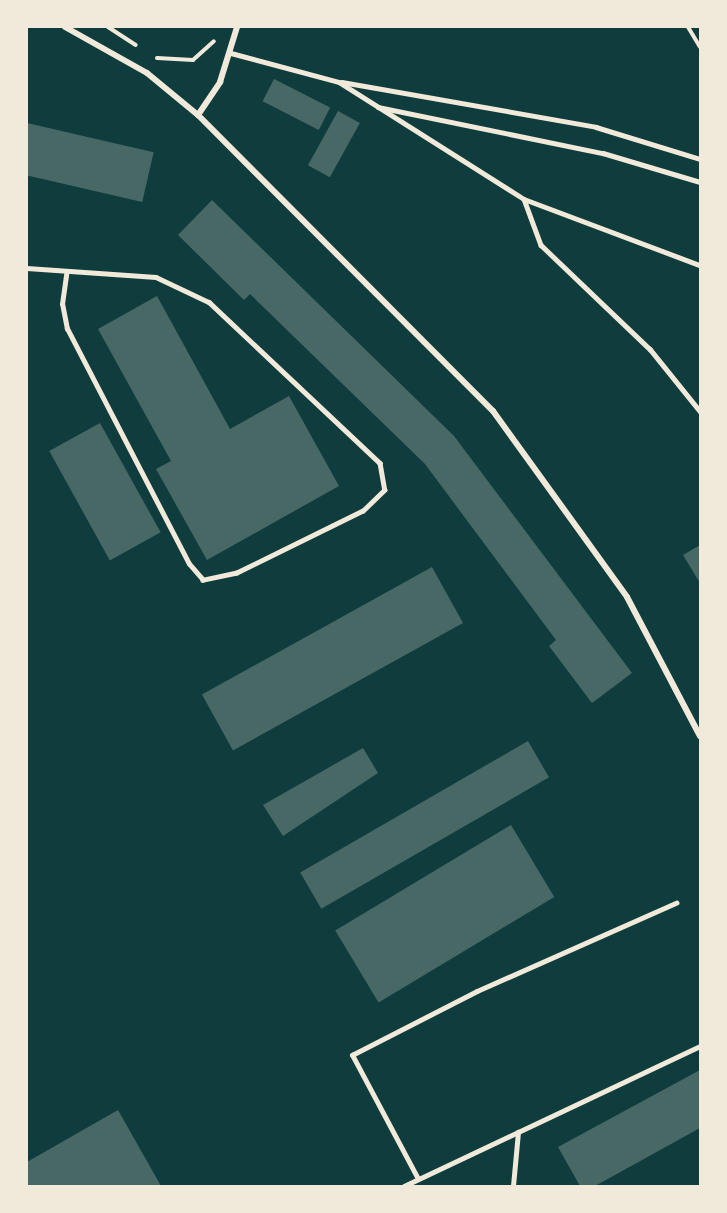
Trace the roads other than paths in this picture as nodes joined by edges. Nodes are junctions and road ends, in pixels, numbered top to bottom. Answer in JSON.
{"nodes":[{"id":1,"x":65,"y":27,"type":"edge"},
{"id":2,"x":237,"y":27,"type":"edge"},
{"id":3,"x":231,"y":53,"type":"junction"},
{"id":4,"x":339,"y":82,"type":"junction"},
{"id":5,"x":375,"y":107,"type":"junction"},
{"id":6,"x":198,"y":115,"type":"junction"},
{"id":7,"x":700,"y":159,"type":"edge"},
{"id":8,"x":700,"y":182,"type":"edge"},
{"id":9,"x":524,"y":199,"type":"junction"},
{"id":10,"x":700,"y":265,"type":"edge"},
{"id":11,"x":27,"y":268,"type":"edge"},
{"id":12,"x":66,"y":274,"type":"junction"},
{"id":13,"x":700,"y":411,"type":"edge"},
{"id":14,"x":700,"y":736,"type":"edge"},
{"id":15,"x":676,"y":903,"type":"dead end"},
{"id":16,"x":700,"y":1046,"type":"edge"},
{"id":17,"x":518,"y":1132,"type":"junction"},
{"id":18,"x":418,"y":1179,"type":"junction"},
{"id":19,"x":404,"y":1186,"type":"edge"},
{"id":20,"x":513,"y":1186,"type":"edge"}],
"edges":[{"from":1,"to":6,"type":"street"},
{"from":2,"to":3,"type":"street"},
{"from":3,"to":4,"type":"lane"},
{"from":3,"to":6,"type":"street"},
{"from":4,"to":5,"type":"lane"},
{"from":4,"to":7,"type":"lane"},
{"from":5,"to":8,"type":"lane"},
{"from":5,"to":9,"type":"lane"},
{"from":6,"to":14,"type":"street"},
{"from":9,"to":10,"type":"lane"},
{"from":9,"to":13,"type":"lane"},
{"from":11,"to":12,"type":"lane"},
{"from":12,"to":12,"type":"lane"},
{"from":15,"to":18,"type":"lane"},
{"from":16,"to":17,"type":"lane"},
{"from":17,"to":18,"type":"lane"},
{"from":17,"to":20,"type":"lane"},
{"from":18,"to":19,"type":"lane"}]}
